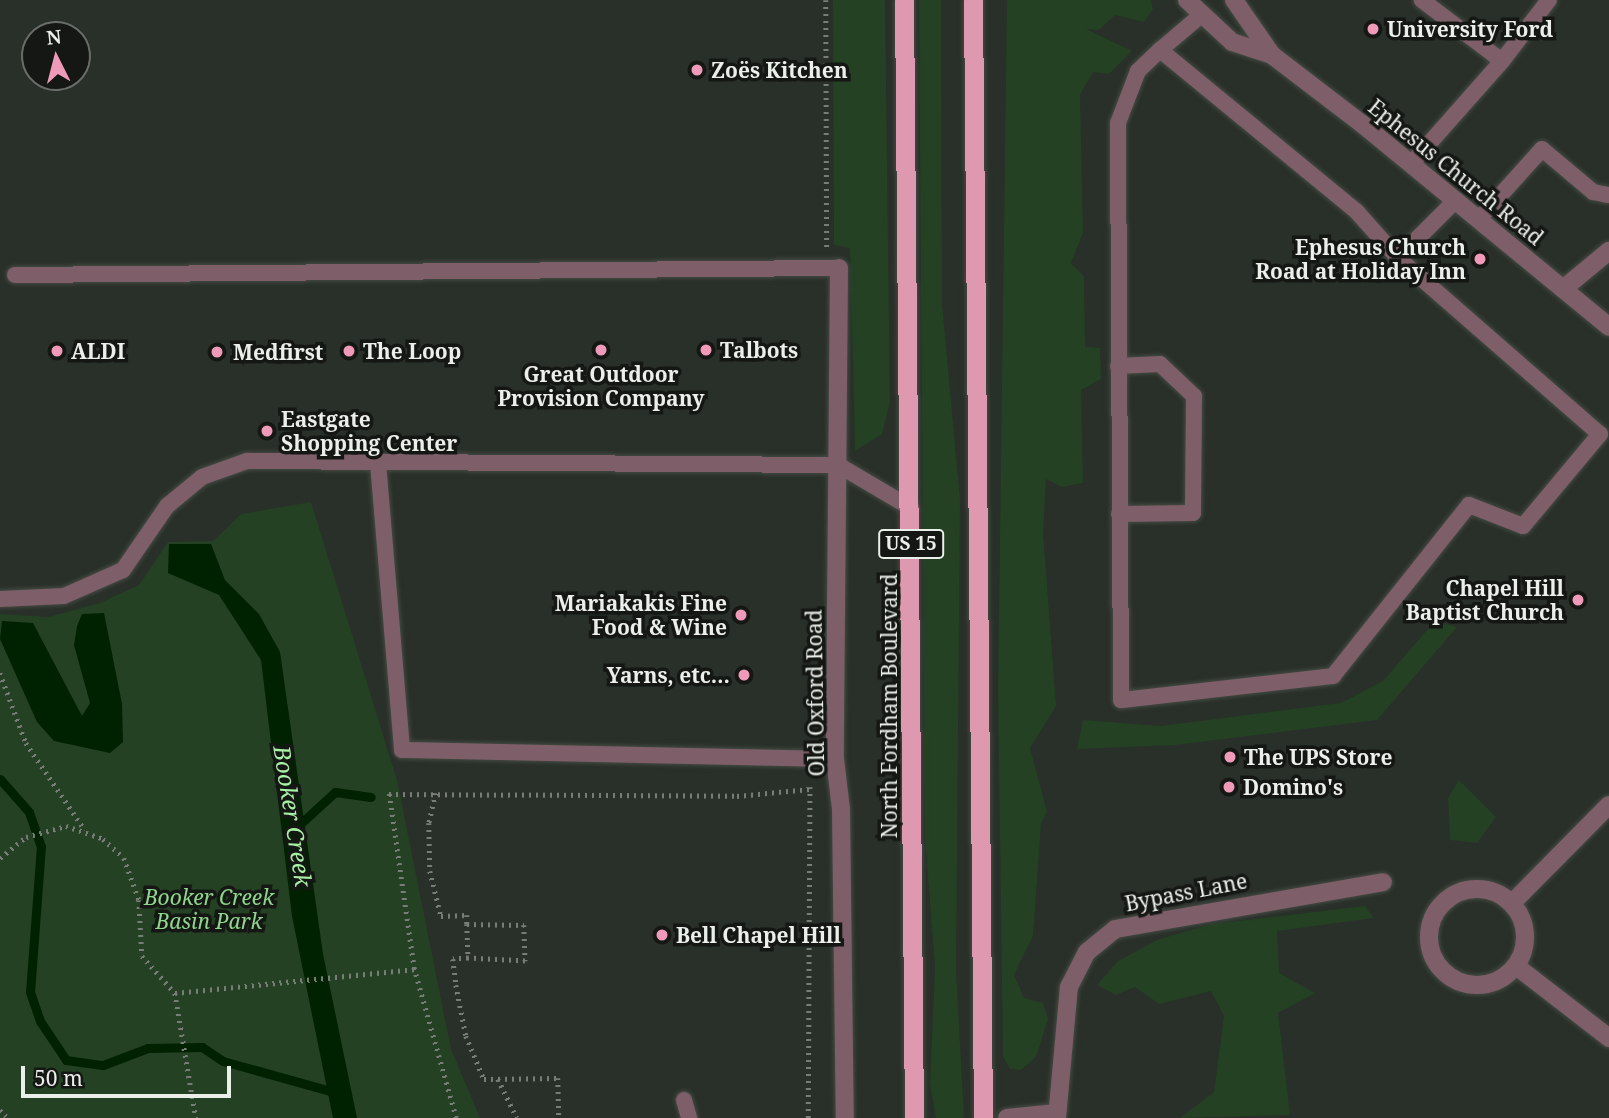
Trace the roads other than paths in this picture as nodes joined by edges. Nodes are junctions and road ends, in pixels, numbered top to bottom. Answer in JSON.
{"nodes":[{"id":1,"x":904,"y":0,"type":"edge"},
{"id":2,"x":973,"y":0,"type":"edge"},
{"id":3,"x":1187,"y":0,"type":"edge"},
{"id":4,"x":1234,"y":0,"type":"edge"},
{"id":5,"x":1422,"y":0,"type":"edge"},
{"id":6,"x":1549,"y":0,"type":"edge"},
{"id":7,"x":1200,"y":16,"type":"junction"},
{"id":8,"x":1160,"y":50,"type":"junction"},
{"id":9,"x":1272,"y":55,"type":"junction"},
{"id":10,"x":1502,"y":61,"type":"junction"},
{"id":11,"x":1411,"y":164,"type":"junction"},
{"id":12,"x":1609,"y":195,"type":"edge"},
{"id":13,"x":1456,"y":200,"type":"junction"},
{"id":14,"x":1479,"y":219,"type":"junction"},
{"id":15,"x":1609,"y":251,"type":"edge"},
{"id":16,"x":1398,"y":258,"type":"junction"},
{"id":17,"x":839,"y":268,"type":"joint"},
{"id":18,"x":15,"y":275,"type":"dead end"},
{"id":19,"x":1563,"y":289,"type":"junction"},
{"id":20,"x":1609,"y":327,"type":"edge"},
{"id":21,"x":1118,"y":366,"type":"junction"},
{"id":22,"x":378,"y":463,"type":"junction"},
{"id":23,"x":838,"y":465,"type":"junction"},
{"id":24,"x":911,"y":508,"type":"junction"},
{"id":25,"x":1119,"y":514,"type":"junction"},
{"id":26,"x":0,"y":599,"type":"edge"},
{"id":27,"x":835,"y":759,"type":"junction"},
{"id":28,"x":1609,"y":805,"type":"edge"},
{"id":29,"x":1383,"y":882,"type":"dead end"},
{"id":30,"x":1511,"y":903,"type":"junction"},
{"id":31,"x":1516,"y":966,"type":"junction"},
{"id":32,"x":1609,"y":1038,"type":"edge"},
{"id":33,"x":684,"y":1100,"type":"dead end"},
{"id":34,"x":1057,"y":1116,"type":"edge"},
{"id":35,"x":689,"y":1118,"type":"edge"},
{"id":36,"x":845,"y":1118,"type":"edge"},
{"id":37,"x":914,"y":1118,"type":"edge"},
{"id":38,"x":982,"y":1118,"type":"edge"},
{"id":39,"x":1007,"y":1118,"type":"edge"}],
"edges":[{"from":1,"to":24,"type":"highway","name":"North Fordham Boulevard","number":"US 15"},
{"from":2,"to":38,"type":"highway"},
{"from":3,"to":7,"type":"street","name":"Ephesus Church Road"},
{"from":4,"to":9,"type":"street","name":"Ephesus Church Road"},
{"from":5,"to":10,"type":"lane"},
{"from":6,"to":10,"type":"lane"},
{"from":7,"to":8,"type":"lane"},
{"from":7,"to":9,"type":"street","name":"Ephesus Church Road"},
{"from":8,"to":16,"type":"lane"},
{"from":8,"to":21,"type":"lane"},
{"from":9,"to":11,"type":"street","name":"Ephesus Church Road"},
{"from":10,"to":11,"type":"lane"},
{"from":11,"to":13,"type":"street","name":"Ephesus Church Road"},
{"from":12,"to":14,"type":"lane"},
{"from":13,"to":14,"type":"street","name":"Ephesus Church Road"},
{"from":13,"to":16,"type":"lane"},
{"from":14,"to":19,"type":"street","name":"Ephesus Church Road"},
{"from":15,"to":19,"type":"street"},
{"from":16,"to":25,"type":"lane"},
{"from":17,"to":18,"type":"lane"},
{"from":17,"to":23,"type":"street","name":"Old Oxford Road"},
{"from":19,"to":20,"type":"street","name":"Ephesus Church Road"},
{"from":21,"to":25,"type":"lane"},
{"from":21,"to":25,"type":"lane"},
{"from":22,"to":23,"type":"lane"},
{"from":22,"to":26,"type":"lane"},
{"from":22,"to":27,"type":"lane"},
{"from":23,"to":24,"type":"lane"},
{"from":23,"to":27,"type":"street","name":"Old Oxford Road"},
{"from":24,"to":37,"type":"highway","name":"North Fordham Boulevard","number":"US 15"},
{"from":27,"to":36,"type":"street","name":"Old Oxford Road"},
{"from":28,"to":30,"type":"street"},
{"from":29,"to":34,"type":"street","name":"Bypass Lane"},
{"from":30,"to":31,"type":"street"},
{"from":30,"to":31,"type":"street"},
{"from":31,"to":32,"type":"street"},
{"from":33,"to":35,"type":"lane"},
{"from":34,"to":39,"type":"street","name":"Bypass Lane"}]}
